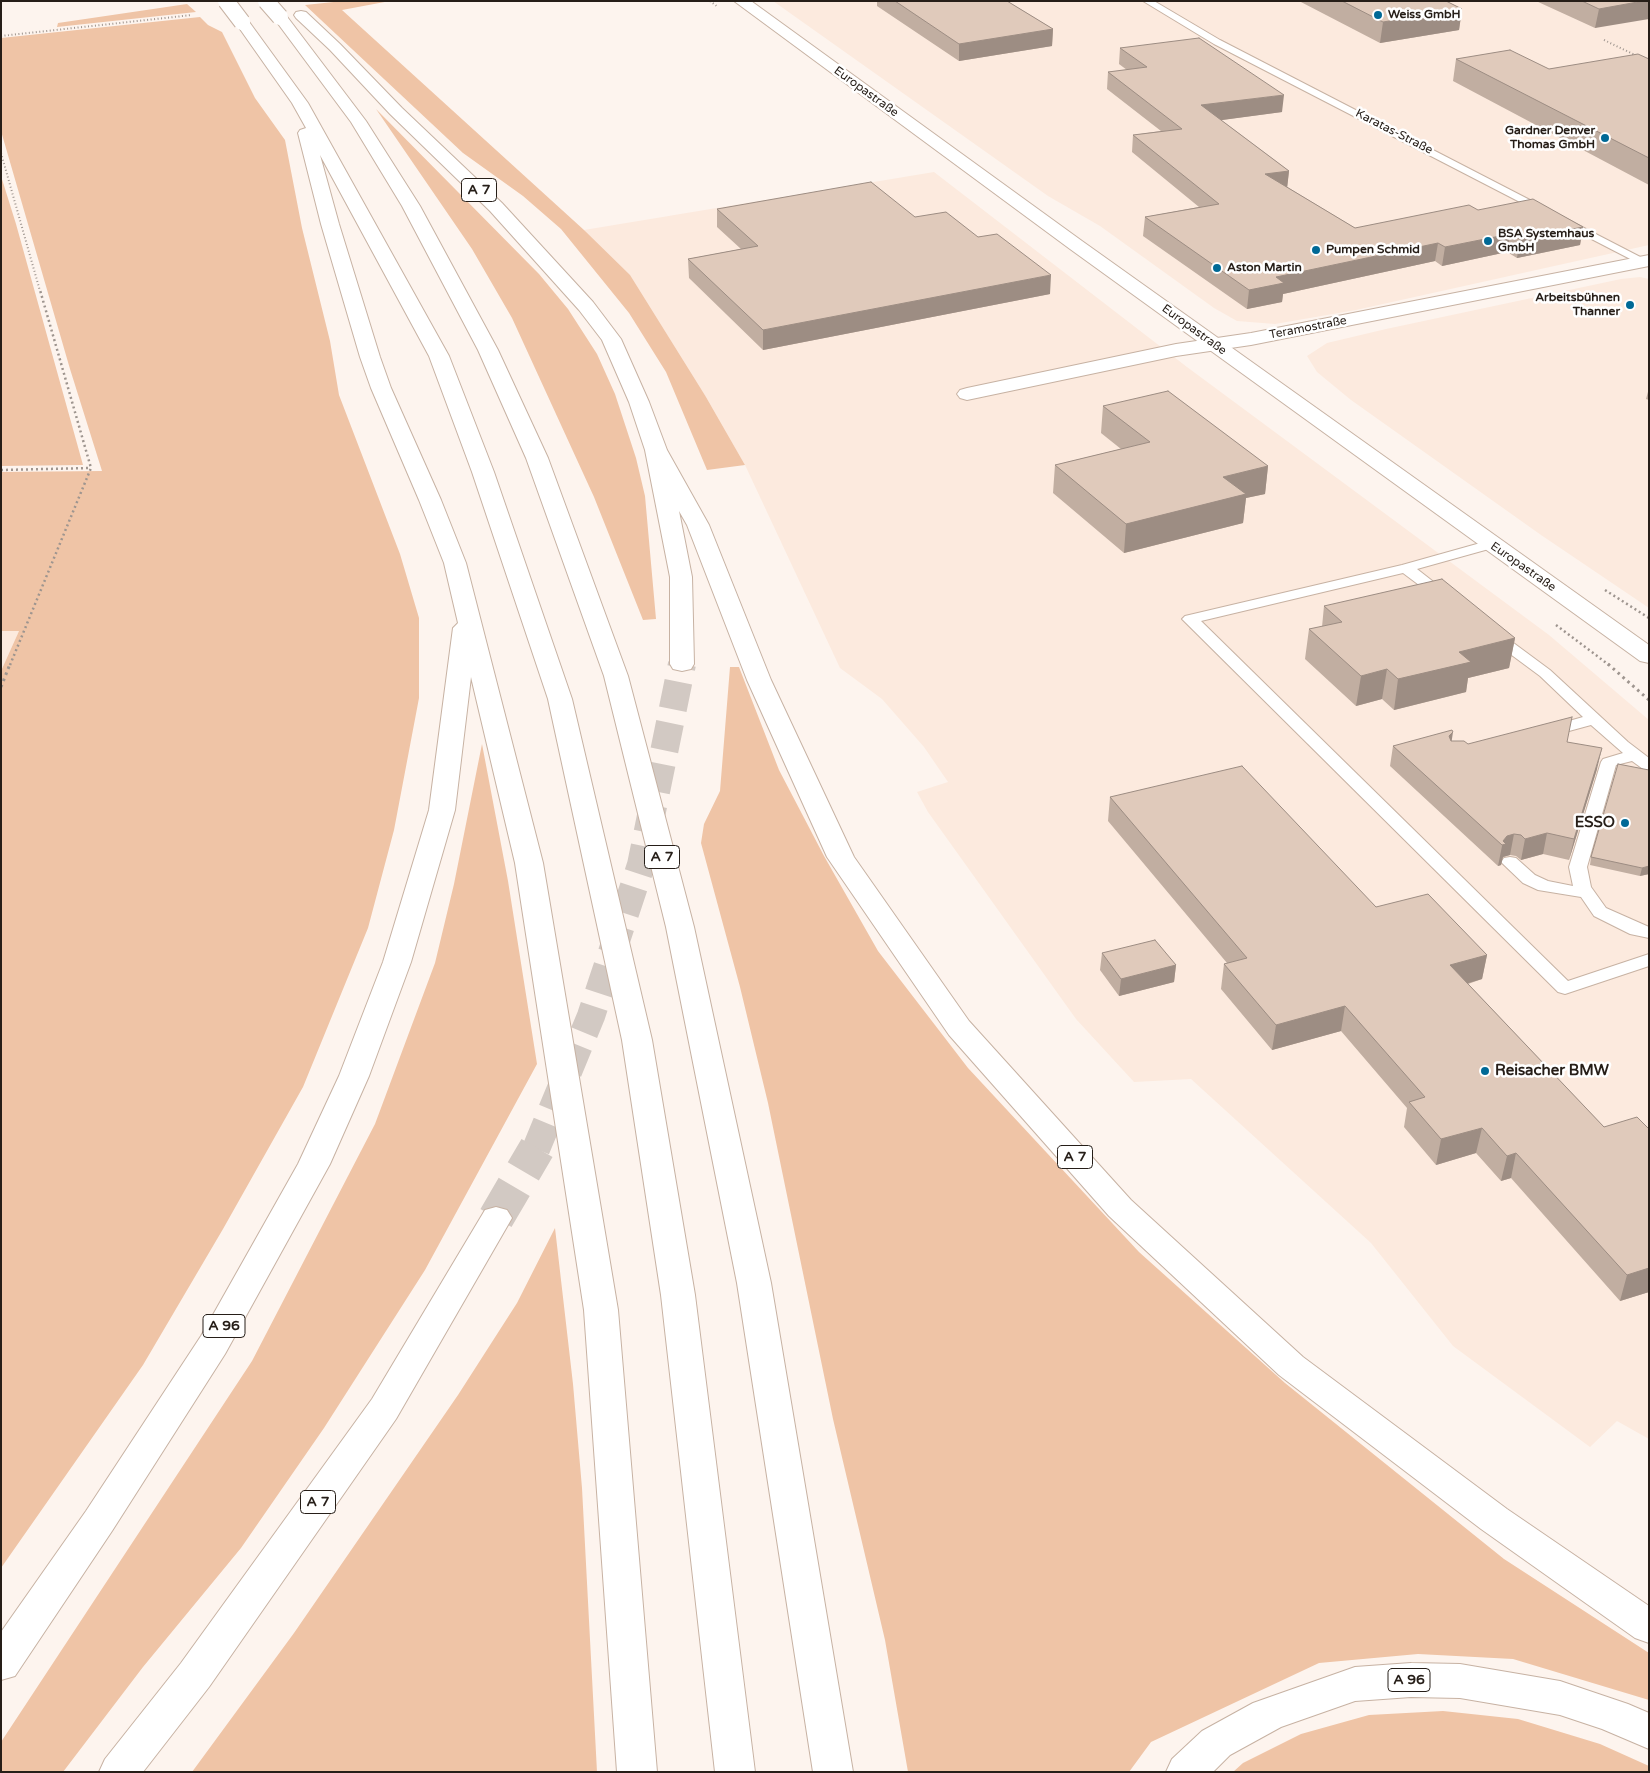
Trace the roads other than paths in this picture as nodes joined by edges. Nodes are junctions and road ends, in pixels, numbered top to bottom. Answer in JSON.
{"nodes":[{"id":1,"x":226,"y":1,"type":"edge"},
{"id":2,"x":741,"y":1,"type":"edge"},
{"id":3,"x":1147,"y":1,"type":"edge"},
{"id":4,"x":285,"y":10,"type":"edge"},
{"id":5,"x":300,"y":103,"type":"junction"},
{"id":6,"x":1647,"y":262,"type":"edge"},
{"id":7,"x":1216,"y":344,"type":"junction"},
{"id":8,"x":967,"y":394,"type":"dead end"},
{"id":9,"x":656,"y":450,"type":"junction"},
{"id":10,"x":1491,"y":544,"type":"junction"},
{"id":11,"x":1406,"y":568,"type":"junction"},
{"id":12,"x":1456,"y":606,"type":"edge"},
{"id":13,"x":467,"y":610,"type":"junction"},
{"id":14,"x":1484,"y":628,"type":"edge"},
{"id":15,"x":1649,"y":656,"type":"edge"},
{"id":16,"x":682,"y":664,"type":"tunnel mouth"},
{"id":17,"x":1595,"y":719,"type":"junction"},
{"id":18,"x":1530,"y":736,"type":"edge"},
{"id":19,"x":1635,"y":755,"type":"junction"},
{"id":20,"x":1649,"y":766,"type":"edge"},
{"id":21,"x":1510,"y":862,"type":"dead end"},
{"id":22,"x":1586,"y":893,"type":"junction"},
{"id":23,"x":1649,"y":933,"type":"edge"},
{"id":24,"x":1649,"y":960,"type":"edge"},
{"id":25,"x":496,"y":1218,"type":"tunnel mouth"},
{"id":26,"x":1649,"y":1627,"type":"edge"},
{"id":27,"x":1,"y":1664,"type":"edge"},
{"id":28,"x":1649,"y":1732,"type":"edge"},
{"id":29,"x":119,"y":1772,"type":"edge"},
{"id":30,"x":637,"y":1772,"type":"edge"},
{"id":31,"x":735,"y":1772,"type":"edge"},
{"id":32,"x":833,"y":1772,"type":"edge"},
{"id":33,"x":1186,"y":1772,"type":"edge"}],
"edges":[{"from":1,"to":5,"type":"main road","bridge":true},
{"from":2,"to":7,"type":"main road","name":"Europastraße"},
{"from":3,"to":6,"type":"lane","name":"Karatas-Straße"},
{"from":4,"to":9,"type":"main road","number":"A 7"},
{"from":4,"to":32,"type":"main road","number":"A 7"},
{"from":5,"to":13,"type":"main road"},
{"from":5,"to":31,"type":"main road"},
{"from":6,"to":7,"type":"main road","name":"Teramostraße"},
{"from":7,"to":8,"type":"main road","name":"Teramostraße"},
{"from":7,"to":10,"type":"main road","name":"Europastraße"},
{"from":9,"to":16,"type":"main road","number":"A 7"},
{"from":9,"to":26,"type":"main road","number":"A 7"},
{"from":10,"to":11,"type":"lane"},
{"from":10,"to":15,"type":"main road","name":"Europastraße"},
{"from":11,"to":12,"type":"lane"},
{"from":11,"to":24,"type":"lane"},
{"from":13,"to":27,"type":"main road","number":"A 96"},
{"from":13,"to":30,"type":"main road"},
{"from":14,"to":17,"type":"lane"},
{"from":17,"to":18,"type":"lane"},
{"from":17,"to":19,"type":"lane"},
{"from":19,"to":20,"type":"lane"},
{"from":19,"to":22,"type":"lane"},
{"from":21,"to":22,"type":"lane"},
{"from":22,"to":23,"type":"lane"},
{"from":25,"to":29,"type":"main road","number":"A 7"},
{"from":28,"to":33,"type":"main road","number":"A 96"}]}
